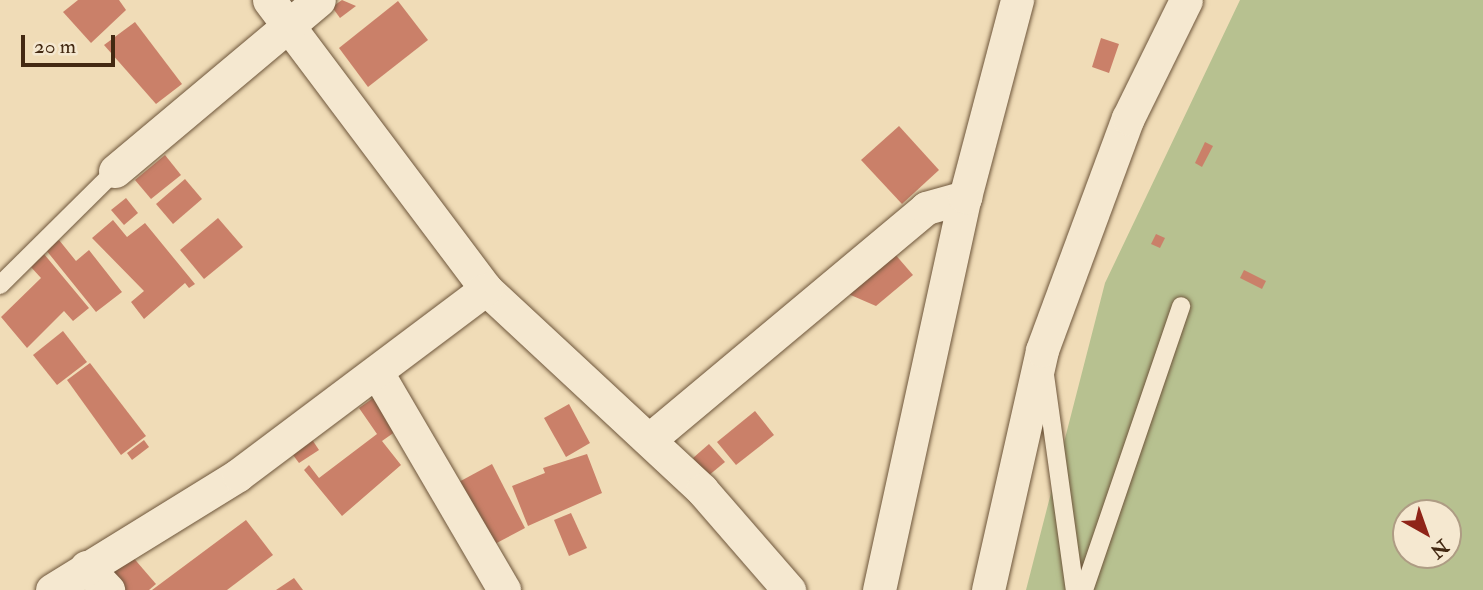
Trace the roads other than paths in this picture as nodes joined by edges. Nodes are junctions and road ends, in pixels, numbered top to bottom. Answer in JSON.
{"nodes":[{"id":1,"x":319,"y":0,"type":"edge"},
{"id":2,"x":1017,"y":0,"type":"edge"},
{"id":3,"x":1186,"y":0,"type":"edge"},
{"id":4,"x":278,"y":12,"type":"edge"},
{"id":5,"x":115,"y":171,"type":"joint"},
{"id":6,"x":965,"y":197,"type":"junction"},
{"id":7,"x":0,"y":285,"type":"edge"},
{"id":8,"x":486,"y":289,"type":"junction"},
{"id":9,"x":1181,"y":306,"type":"dead end"},
{"id":10,"x":1042,"y":350,"type":"junction"},
{"id":11,"x":378,"y":374,"type":"junction"},
{"id":12,"x":650,"y":439,"type":"junction"},
{"id":13,"x":97,"y":578,"type":"edge"},
{"id":14,"x":52,"y":590,"type":"edge"},
{"id":15,"x":504,"y":590,"type":"edge"},
{"id":16,"x":789,"y":590,"type":"edge"},
{"id":17,"x":879,"y":590,"type":"edge"},
{"id":18,"x":988,"y":590,"type":"edge"},
{"id":19,"x":1075,"y":590,"type":"edge"},
{"id":20,"x":1084,"y":590,"type":"edge"}],
"edges":[{"from":1,"to":4,"type":"street"},
{"from":2,"to":6,"type":"street"},
{"from":3,"to":10,"type":"street"},
{"from":4,"to":5,"type":"street"},
{"from":4,"to":8,"type":"street"},
{"from":5,"to":7,"type":"lane"},
{"from":6,"to":12,"type":"street"},
{"from":6,"to":17,"type":"street"},
{"from":8,"to":11,"type":"street"},
{"from":8,"to":12,"type":"street"},
{"from":9,"to":20,"type":"lane"},
{"from":10,"to":18,"type":"street"},
{"from":10,"to":19,"type":"lane"},
{"from":11,"to":13,"type":"street"},
{"from":11,"to":15,"type":"street"},
{"from":12,"to":16,"type":"street"},
{"from":13,"to":14,"type":"street"}]}
